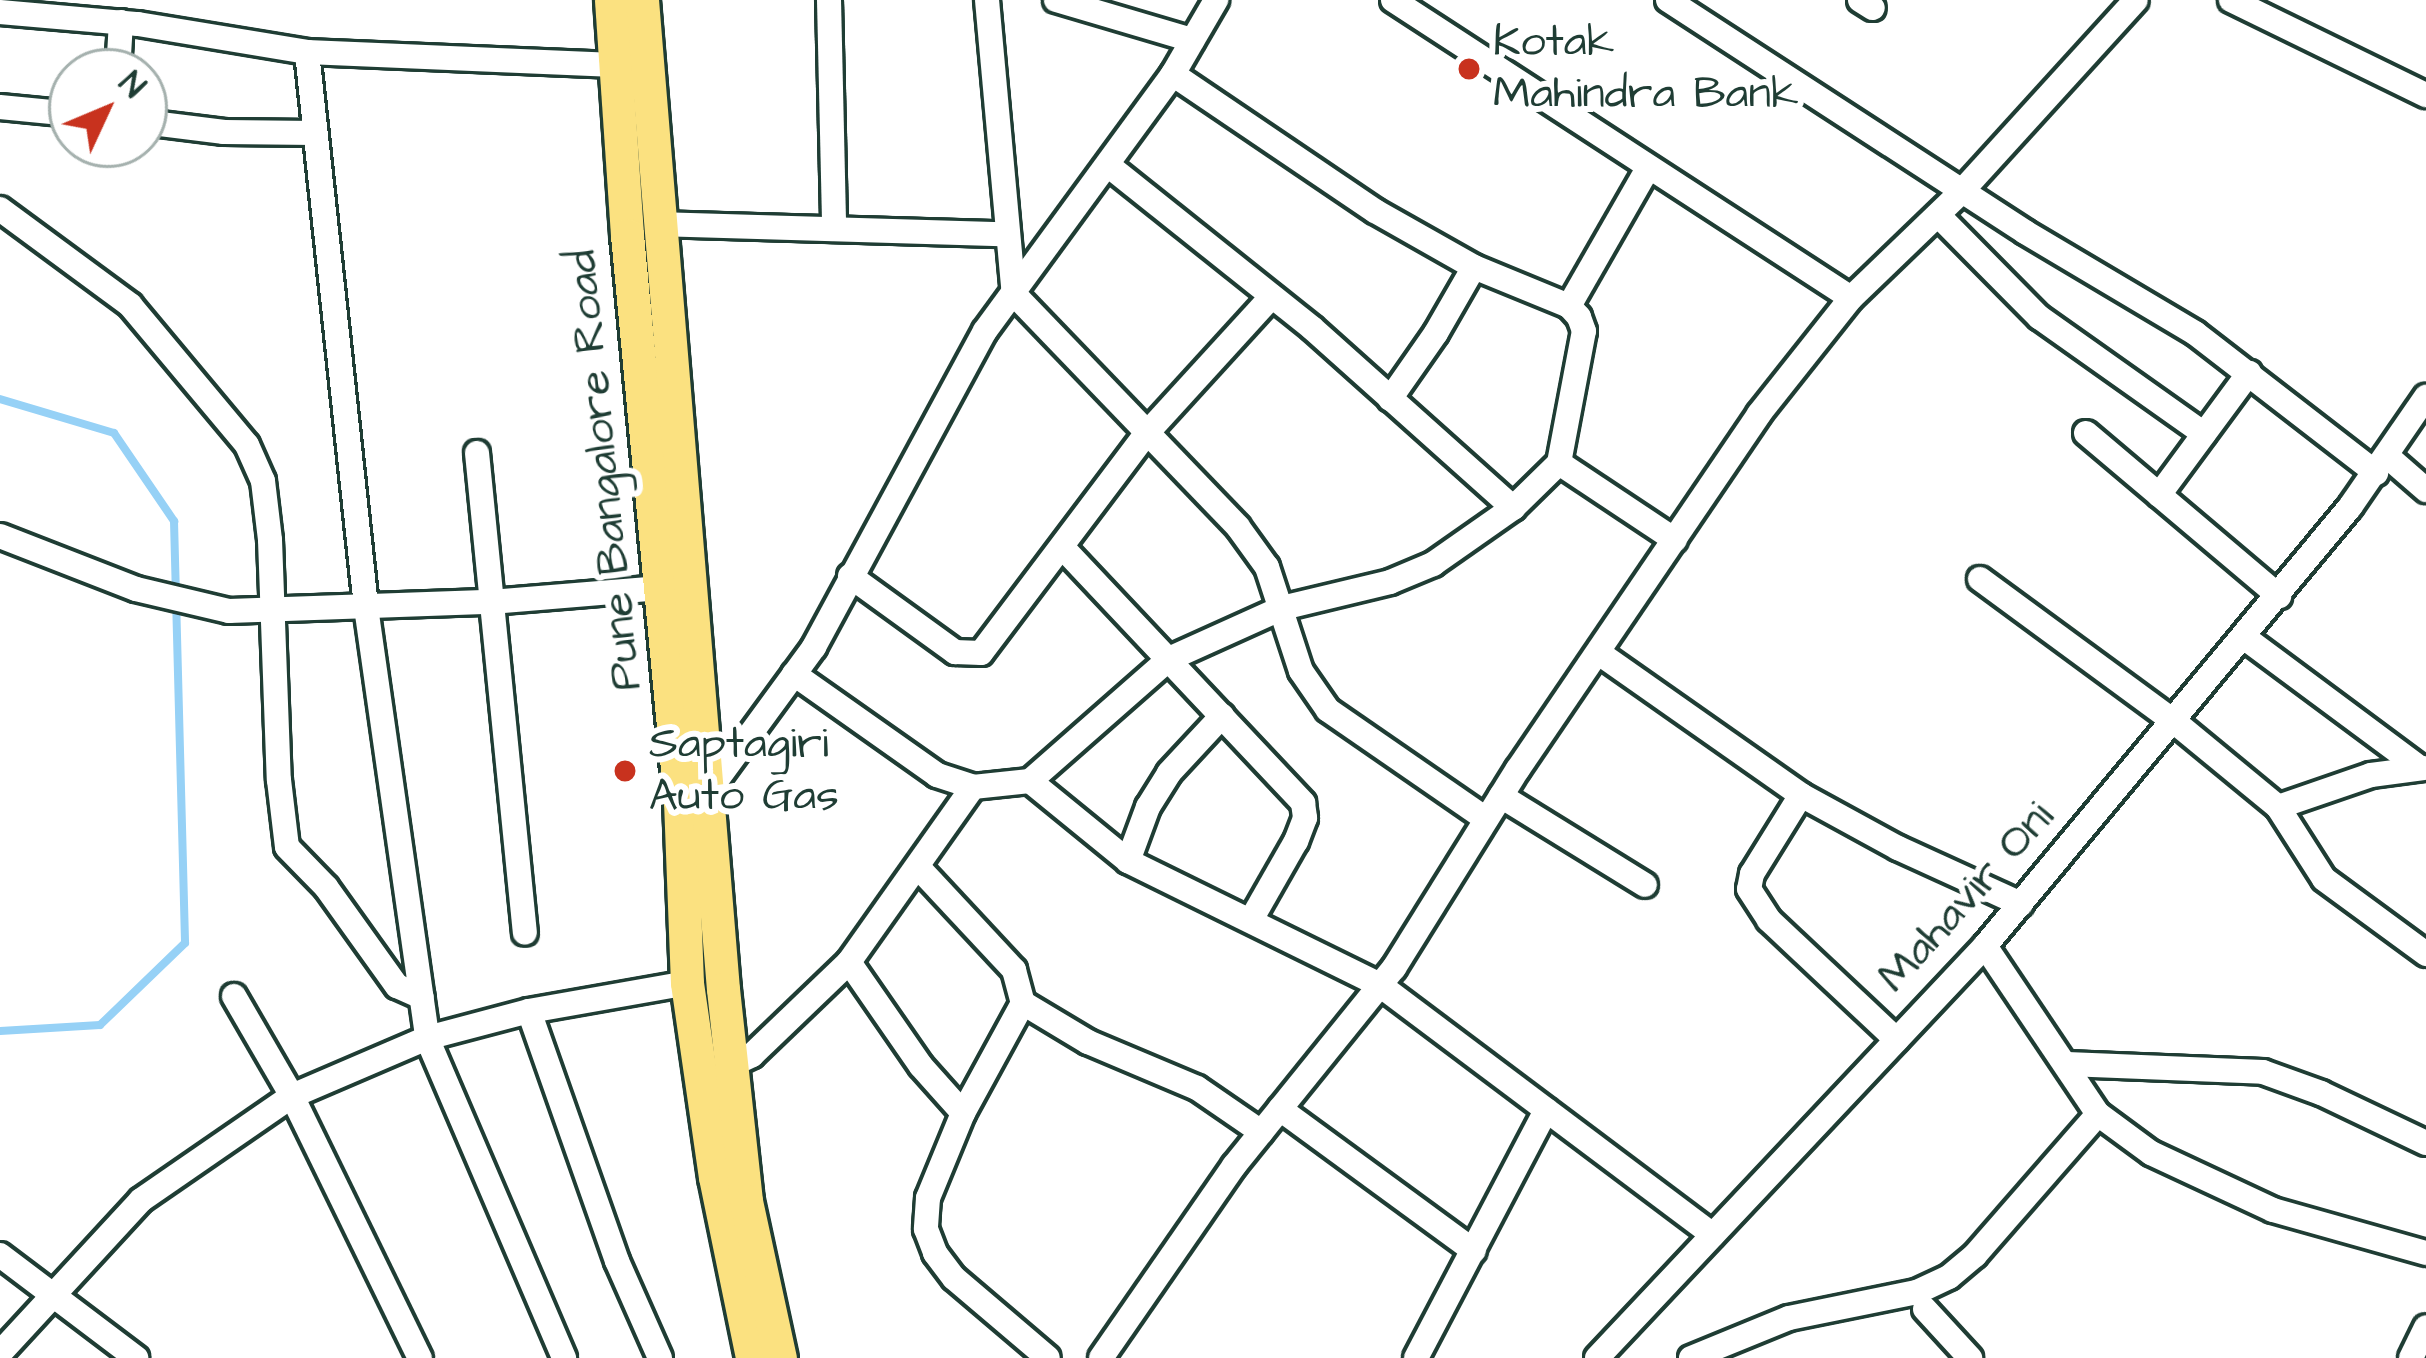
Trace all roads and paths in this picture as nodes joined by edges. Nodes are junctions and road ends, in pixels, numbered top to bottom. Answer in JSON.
{"nodes":[{"id":1,"x":611,"y":0,"type":"edge"},
{"id":2,"x":642,"y":0,"type":"edge"},
{"id":3,"x":829,"y":0,"type":"edge"},
{"id":4,"x":987,"y":0,"type":"edge"},
{"id":5,"x":1056,"y":0,"type":"edge"},
{"id":6,"x":1216,"y":0,"type":"edge"},
{"id":7,"x":1393,"y":0,"type":"edge"},
{"id":8,"x":1668,"y":0,"type":"edge"},
{"id":9,"x":2136,"y":0,"type":"edge"},
{"id":10,"x":2231,"y":0,"type":"edge"},
{"id":11,"x":0,"y":12,"type":"edge"},
{"id":12,"x":134,"y":16,"type":"edge"},
{"id":13,"x":1192,"y":40,"type":"junction"},
{"id":14,"x":125,"y":48,"type":"edge"},
{"id":15,"x":307,"y":52,"type":"junction"},
{"id":16,"x":615,"y":65,"type":"junction"},
{"id":17,"x":1173,"y":74,"type":"junction"},
{"id":18,"x":2426,"y":94,"type":"edge"},
{"id":19,"x":0,"y":107,"type":"edge"},
{"id":20,"x":48,"y":112,"type":"edge"},
{"id":21,"x":168,"y":125,"type":"edge"},
{"id":22,"x":315,"y":133,"type":"junction"},
{"id":23,"x":1108,"y":165,"type":"junction"},
{"id":24,"x":1648,"y":168,"type":"junction"},
{"id":25,"x":1962,"y":191,"type":"junction"},
{"id":26,"x":0,"y":209,"type":"edge"},
{"id":27,"x":1938,"y":215,"type":"junction"},
{"id":28,"x":660,"y":224,"type":"junction"},
{"id":29,"x":834,"y":229,"type":"junction"},
{"id":30,"x":1006,"y":234,"type":"junction"},
{"id":31,"x":1474,"y":267,"type":"junction"},
{"id":32,"x":1014,"y":294,"type":"junction"},
{"id":33,"x":1272,"y":296,"type":"junction"},
{"id":34,"x":1851,"y":298,"type":"junction"},
{"id":35,"x":1569,"y":306,"type":"junction"},
{"id":36,"x":2249,"y":373,"type":"junction"},
{"id":37,"x":2426,"y":397,"type":"edge"},
{"id":38,"x":1390,"y":399,"type":"junction"},
{"id":39,"x":1147,"y":433,"type":"junction"},
{"id":40,"x":2086,"y":433,"type":"dead end"},
{"id":41,"x":2204,"y":434,"type":"junction"},
{"id":42,"x":477,"y":454,"type":"dead end"},
{"id":43,"x":1558,"y":463,"type":"junction"},
{"id":44,"x":2381,"y":464,"type":"junction"},
{"id":45,"x":2426,"y":490,"type":"edge"},
{"id":46,"x":2159,"y":495,"type":"junction"},
{"id":47,"x":1513,"y":508,"type":"junction"},
{"id":48,"x":0,"y":536,"type":"edge"},
{"id":49,"x":1676,"y":540,"type":"junction"},
{"id":50,"x":1064,"y":549,"type":"junction"},
{"id":51,"x":850,"y":576,"type":"junction"},
{"id":52,"x":1980,"y":579,"type":"dead end"},
{"id":53,"x":663,"y":588,"type":"junction"},
{"id":54,"x":2279,"y":596,"type":"junction"},
{"id":55,"x":491,"y":602,"type":"junction"},
{"id":56,"x":366,"y":607,"type":"junction"},
{"id":57,"x":1282,"y":608,"type":"junction"},
{"id":58,"x":274,"y":610,"type":"junction"},
{"id":59,"x":2245,"y":638,"type":"junction"},
{"id":60,"x":1600,"y":653,"type":"junction"},
{"id":61,"x":1169,"y":659,"type":"junction"},
{"id":62,"x":794,"y":674,"type":"junction"},
{"id":63,"x":1222,"y":716,"type":"junction"},
{"id":64,"x":2176,"y":723,"type":"junction"},
{"id":65,"x":2422,"y":768,"type":"edge"},
{"id":66,"x":1030,"y":781,"type":"junction"},
{"id":67,"x":973,"y":787,"type":"junction"},
{"id":68,"x":708,"y":792,"type":"junction"},
{"id":69,"x":1802,"y":795,"type":"junction"},
{"id":70,"x":1501,"y":796,"type":"junction"},
{"id":71,"x":2278,"y":807,"type":"junction"},
{"id":72,"x":1486,"y":819,"type":"junction"},
{"id":73,"x":1128,"y":860,"type":"junction"},
{"id":74,"x":918,"y":867,"type":"junction"},
{"id":75,"x":1645,"y":885,"type":"dead end"},
{"id":76,"x":2021,"y":904,"type":"junction"},
{"id":77,"x":1251,"y":920,"type":"junction"},
{"id":78,"x":525,"y":933,"type":"dead end"},
{"id":79,"x":1985,"y":946,"type":"junction"},
{"id":80,"x":2426,"y":954,"type":"edge"},
{"id":81,"x":849,"y":962,"type":"junction"},
{"id":82,"x":687,"y":983,"type":"junction"},
{"id":83,"x":1380,"y":985,"type":"junction"},
{"id":84,"x":234,"y":996,"type":"dead end"},
{"id":85,"x":422,"y":998,"type":"junction"},
{"id":86,"x":1023,"y":1003,"type":"junction"},
{"id":87,"x":529,"y":1011,"type":"junction"},
{"id":88,"x":427,"y":1039,"type":"junction"},
{"id":89,"x":1897,"y":1040,"type":"junction"},
{"id":90,"x":2067,"y":1064,"type":"junction"},
{"id":91,"x":731,"y":1065,"type":"junction"},
{"id":92,"x":292,"y":1096,"type":"junction"},
{"id":93,"x":1280,"y":1109,"type":"junction"},
{"id":94,"x":1546,"y":1110,"type":"junction"},
{"id":95,"x":963,"y":1113,"type":"junction"},
{"id":96,"x":2098,"y":1114,"type":"junction"},
{"id":97,"x":1261,"y":1132,"type":"junction"},
{"id":98,"x":2426,"y":1143,"type":"edge"},
{"id":99,"x":1713,"y":1235,"type":"junction"},
{"id":100,"x":1474,"y":1251,"type":"junction"},
{"id":101,"x":2426,"y":1253,"type":"edge"},
{"id":102,"x":0,"y":1255,"type":"edge"},
{"id":103,"x":58,"y":1294,"type":"junction"},
{"id":104,"x":1925,"y":1309,"type":"dead end"},
{"id":105,"x":2426,"y":1327,"type":"edge"},
{"id":106,"x":0,"y":1353,"type":"edge"},
{"id":107,"x":136,"y":1358,"type":"edge"},
{"id":108,"x":420,"y":1358,"type":"edge"},
{"id":109,"x":565,"y":1358,"type":"edge"},
{"id":110,"x":660,"y":1358,"type":"edge"},
{"id":111,"x":752,"y":1358,"type":"edge"},
{"id":112,"x":780,"y":1358,"type":"edge"},
{"id":113,"x":1048,"y":1358,"type":"edge"},
{"id":114,"x":1101,"y":1358,"type":"edge"},
{"id":115,"x":1415,"y":1358,"type":"edge"},
{"id":116,"x":1597,"y":1358,"type":"edge"},
{"id":117,"x":1691,"y":1358,"type":"edge"},
{"id":118,"x":1970,"y":1358,"type":"edge"},
{"id":119,"x":2411,"y":1358,"type":"edge"}],
"edges":[{"from":1,"to":16,"type":"main road","name":"Pune Bangalore Road"},
{"from":2,"to":28,"type":"main road","name":"Pune Bangalore Road"},
{"from":3,"to":29,"type":"street"},
{"from":4,"to":30,"type":"street"},
{"from":5,"to":13,"type":"street"},
{"from":6,"to":13,"type":"street"},
{"from":7,"to":24,"type":"street"},
{"from":8,"to":25,"type":"street"},
{"from":9,"to":25,"type":"street"},
{"from":10,"to":18,"type":"street"},
{"from":11,"to":12,"type":"street"},
{"from":12,"to":14,"type":"street"},
{"from":12,"to":15,"type":"street"},
{"from":13,"to":17,"type":"street"},
{"from":15,"to":16,"type":"street"},
{"from":15,"to":22,"type":"street"},
{"from":16,"to":53,"type":"main road","name":"Pune Bangalore Road"},
{"from":17,"to":23,"type":"street"},
{"from":17,"to":31,"type":"street"},
{"from":19,"to":20,"type":"street"},
{"from":21,"to":22,"type":"street"},
{"from":22,"to":56,"type":"street"},
{"from":23,"to":32,"type":"street"},
{"from":23,"to":33,"type":"street"},
{"from":24,"to":34,"type":"street"},
{"from":24,"to":35,"type":"street"},
{"from":25,"to":27,"type":"street"},
{"from":25,"to":36,"type":"street"},
{"from":26,"to":58,"type":"street"},
{"from":27,"to":34,"type":"street"},
{"from":27,"to":41,"type":"street"},
{"from":28,"to":29,"type":"street"},
{"from":28,"to":68,"type":"main road","name":"Pune Bangalore Road"},
{"from":29,"to":30,"type":"street"},
{"from":30,"to":32,"type":"street"},
{"from":31,"to":35,"type":"street"},
{"from":31,"to":38,"type":"street"},
{"from":32,"to":39,"type":"street"},
{"from":32,"to":51,"type":"street"},
{"from":33,"to":38,"type":"street"},
{"from":33,"to":39,"type":"street"},
{"from":34,"to":49,"type":"street"},
{"from":35,"to":43,"type":"street"},
{"from":36,"to":41,"type":"street"},
{"from":36,"to":44,"type":"street"},
{"from":37,"to":44,"type":"street","name":"Mahavir Oni"},
{"from":38,"to":47,"type":"street"},
{"from":39,"to":50,"type":"street"},
{"from":39,"to":57,"type":"street"},
{"from":40,"to":46,"type":"street"},
{"from":41,"to":46,"type":"street"},
{"from":42,"to":55,"type":"street"},
{"from":43,"to":47,"type":"street"},
{"from":43,"to":49,"type":"street"},
{"from":44,"to":45,"type":"street"},
{"from":44,"to":54,"type":"street","name":"Mahavir Oni"},
{"from":46,"to":54,"type":"street"},
{"from":47,"to":57,"type":"street"},
{"from":48,"to":58,"type":"street"},
{"from":49,"to":60,"type":"street"},
{"from":50,"to":51,"type":"street"},
{"from":50,"to":61,"type":"street"},
{"from":51,"to":62,"type":"street"},
{"from":52,"to":64,"type":"street"},
{"from":53,"to":55,"type":"street"},
{"from":53,"to":82,"type":"main road","name":"Pune Bangalore Road"},
{"from":54,"to":59,"type":"street","name":"Mahavir Oni"},
{"from":55,"to":56,"type":"street"},
{"from":55,"to":78,"type":"street"},
{"from":56,"to":58,"type":"street"},
{"from":56,"to":85,"type":"street"},
{"from":57,"to":61,"type":"street"},
{"from":57,"to":72,"type":"street"},
{"from":58,"to":85,"type":"street"},
{"from":59,"to":64,"type":"street","name":"Mahavir Oni"},
{"from":59,"to":65,"type":"street"},
{"from":60,"to":69,"type":"street"},
{"from":60,"to":70,"type":"street"},
{"from":61,"to":63,"type":"street"},
{"from":61,"to":66,"type":"street"},
{"from":62,"to":67,"type":"street"},
{"from":62,"to":68,"type":"street"},
{"from":63,"to":73,"type":"street"},
{"from":63,"to":77,"type":"street"},
{"from":64,"to":71,"type":"street"},
{"from":64,"to":76,"type":"street","name":"Mahavir Oni"},
{"from":65,"to":71,"type":"street"},
{"from":66,"to":67,"type":"street"},
{"from":66,"to":73,"type":"street"},
{"from":67,"to":74,"type":"street"},
{"from":68,"to":91,"type":"main road","name":"Pune Bangalore Road"},
{"from":69,"to":76,"type":"street"},
{"from":69,"to":89,"type":"street"},
{"from":70,"to":72,"type":"street"},
{"from":70,"to":75,"type":"street"},
{"from":71,"to":80,"type":"street"},
{"from":72,"to":83,"type":"street"},
{"from":73,"to":77,"type":"street"},
{"from":74,"to":81,"type":"street"},
{"from":74,"to":86,"type":"street"},
{"from":76,"to":79,"type":"street","name":"Mahavir Oni"},
{"from":77,"to":83,"type":"street"},
{"from":79,"to":89,"type":"street","name":"Mahavir Oni"},
{"from":79,"to":90,"type":"street"},
{"from":81,"to":91,"type":"street"},
{"from":81,"to":95,"type":"street"},
{"from":82,"to":87,"type":"street"},
{"from":82,"to":111,"type":"main road","name":"Pune Bangalore Road"},
{"from":83,"to":93,"type":"street"},
{"from":83,"to":94,"type":"street"},
{"from":84,"to":92,"type":"street"},
{"from":85,"to":88,"type":"street"},
{"from":86,"to":95,"type":"street"},
{"from":86,"to":97,"type":"street"},
{"from":87,"to":88,"type":"street"},
{"from":87,"to":110,"type":"street"},
{"from":88,"to":92,"type":"street"},
{"from":88,"to":109,"type":"street"},
{"from":89,"to":99,"type":"street","name":"Mahavir Oni"},
{"from":90,"to":96,"type":"street"},
{"from":90,"to":98,"type":"street"},
{"from":91,"to":112,"type":"main road","name":"Pune Bangalore Road"},
{"from":92,"to":103,"type":"street"},
{"from":92,"to":108,"type":"street"},
{"from":93,"to":97,"type":"street"},
{"from":93,"to":100,"type":"street"},
{"from":94,"to":99,"type":"street"},
{"from":94,"to":100,"type":"street"},
{"from":95,"to":113,"type":"street"},
{"from":96,"to":101,"type":"street"},
{"from":96,"to":117,"type":"street"},
{"from":97,"to":114,"type":"street"},
{"from":99,"to":116,"type":"street","name":"Mahavir Oni"},
{"from":100,"to":115,"type":"street"},
{"from":102,"to":103,"type":"street"},
{"from":103,"to":106,"type":"street"},
{"from":103,"to":107,"type":"street"},
{"from":104,"to":118,"type":"street"},
{"from":105,"to":119,"type":"street"}]}
